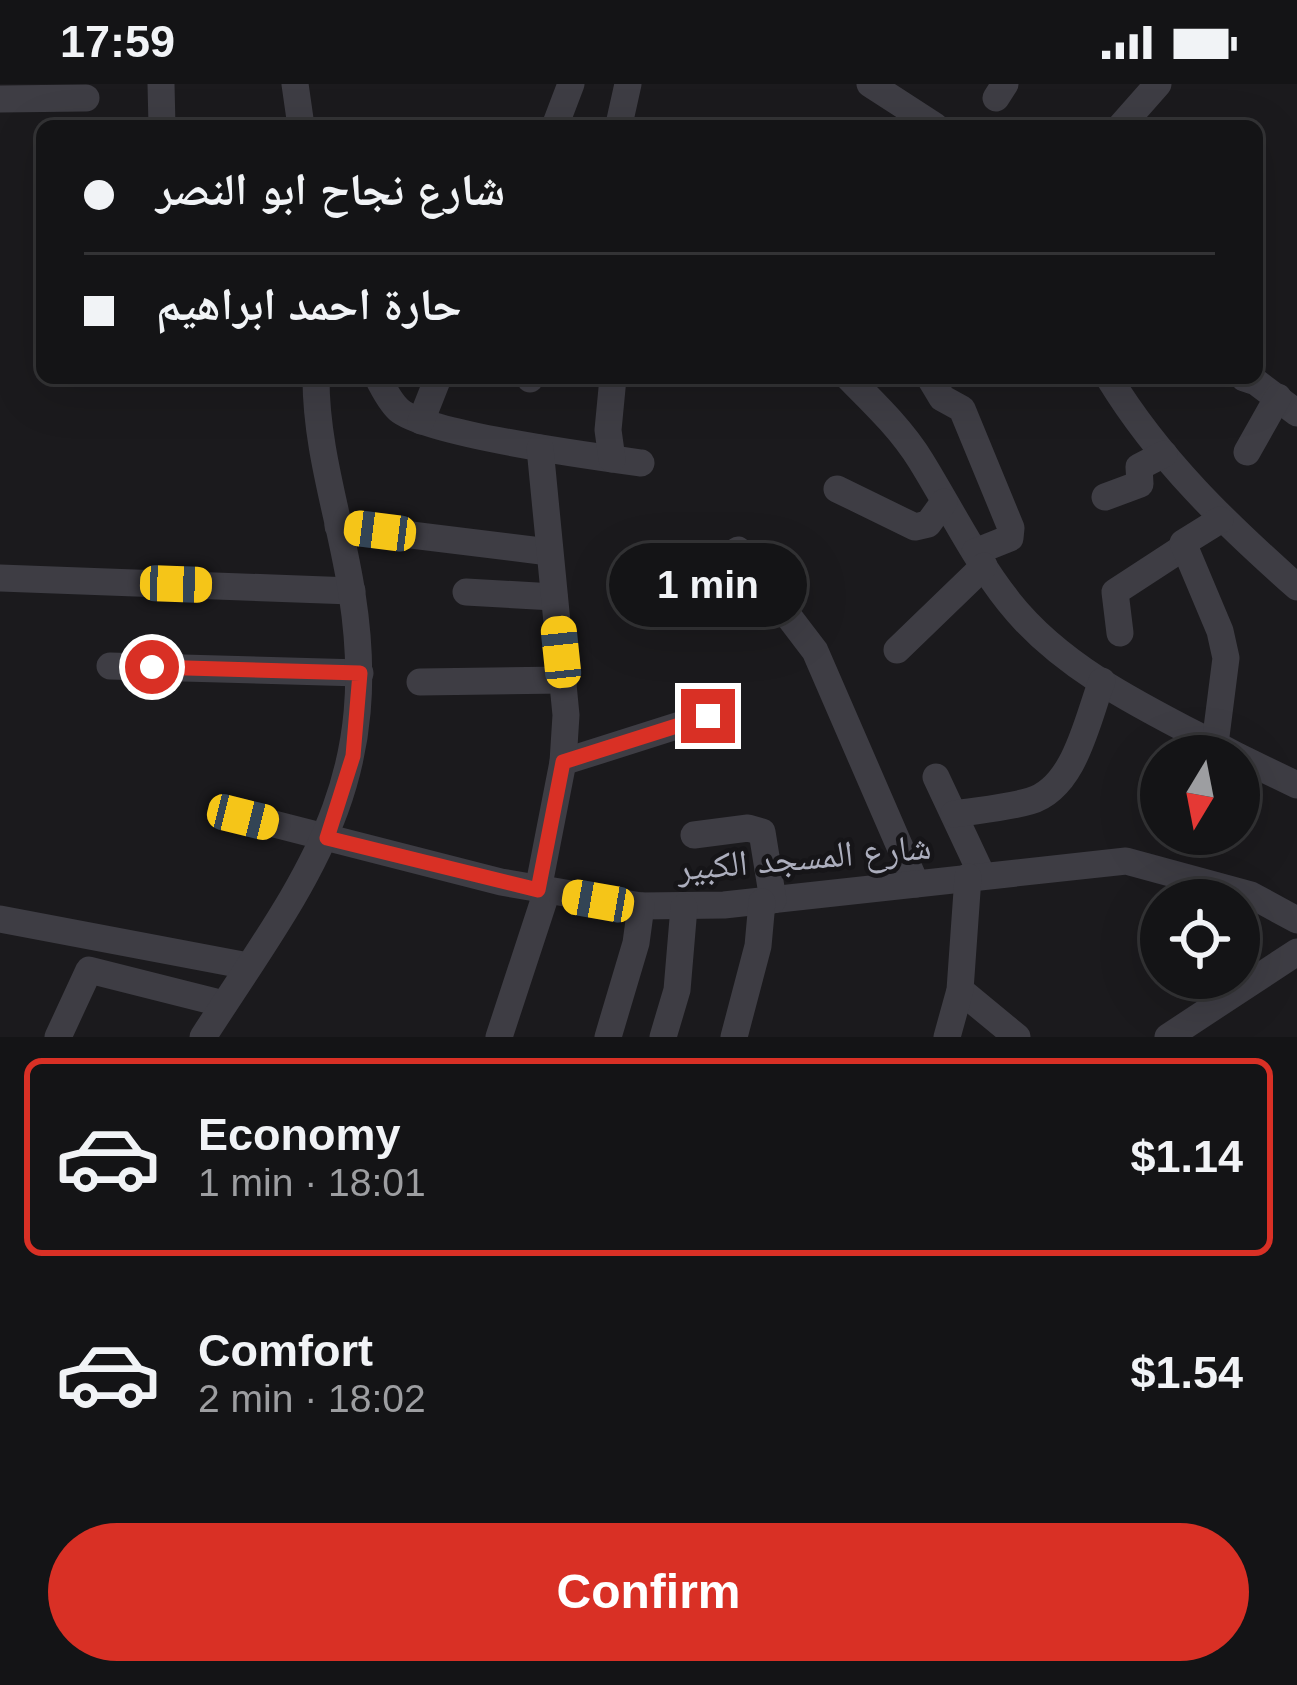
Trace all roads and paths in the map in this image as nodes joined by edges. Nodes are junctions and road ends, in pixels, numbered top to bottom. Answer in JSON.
{"nodes":[{"id":1,"x":161,"y":84,"type":"edge"},
{"id":2,"x":295,"y":84,"type":"edge"},
{"id":3,"x":571,"y":84,"type":"edge"},
{"id":4,"x":628,"y":84,"type":"edge"},
{"id":5,"x":870,"y":84,"type":"edge"},
{"id":6,"x":1159,"y":84,"type":"edge"},
{"id":7,"x":86,"y":98,"type":"dead end"},
{"id":8,"x":0,"y":100,"type":"edge"},
{"id":9,"x":620,"y":119,"type":"dead end"},
{"id":10,"x":162,"y":120,"type":"edge"},
{"id":11,"x":300,"y":120,"type":"edge"},
{"id":12,"x":557,"y":120,"type":"edge"},
{"id":13,"x":926,"y":120,"type":"edge"},
{"id":14,"x":1126,"y":120,"type":"edge"},
{"id":15,"x":316,"y":384,"type":"edge"},
{"id":16,"x":382,"y":384,"type":"edge"},
{"id":17,"x":436,"y":384,"type":"edge"},
{"id":18,"x":612,"y":384,"type":"edge"},
{"id":19,"x":854,"y":384,"type":"edge"},
{"id":20,"x":934,"y":384,"type":"edge"},
{"id":21,"x":1113,"y":384,"type":"edge"},
{"id":22,"x":1254,"y":384,"type":"edge"},
{"id":23,"x":1287,"y":405,"type":"edge"},
{"id":24,"x":422,"y":421,"type":"junction"},
{"id":25,"x":540,"y":448,"type":"junction"},
{"id":26,"x":1247,"y":452,"type":"dead end"},
{"id":27,"x":1164,"y":454,"type":"junction"},
{"id":28,"x":837,"y":489,"type":"dead end"},
{"id":29,"x":1105,"y":497,"type":"dead end"},
{"id":30,"x":944,"y":502,"type":"junction"},
{"id":31,"x":1220,"y":520,"type":"junction"},
{"id":32,"x":338,"y":526,"type":"junction"},
{"id":33,"x":1184,"y":547,"type":"junction"},
{"id":34,"x":738,"y":550,"type":"dead end"},
{"id":35,"x":549,"y":552,"type":"junction"},
{"id":36,"x":980,"y":559,"type":"junction"},
{"id":37,"x":0,"y":578,"type":"edge"},
{"id":38,"x":1297,"y":587,"type":"edge"},
{"id":39,"x":352,"y":591,"type":"junction"},
{"id":40,"x":466,"y":592,"type":"dead end"},
{"id":41,"x":554,"y":597,"type":"junction"},
{"id":42,"x":1120,"y":633,"type":"dead end"},
{"id":43,"x":897,"y":650,"type":"dead end"},
{"id":44,"x":110,"y":666,"type":"dead end"},
{"id":45,"x":360,"y":673,"type":"junction"},
{"id":46,"x":564,"y":680,"type":"junction"},
{"id":47,"x":1102,"y":681,"type":"junction"},
{"id":48,"x":420,"y":682,"type":"dead end"},
{"id":49,"x":708,"y":716,"type":"dead end"},
{"id":50,"x":1200,"y":735,"type":"edge"},
{"id":51,"x":1230,"y":735,"type":"edge"},
{"id":52,"x":563,"y":762,"type":"junction"},
{"id":53,"x":1260,"y":766,"type":"edge"},
{"id":54,"x":936,"y":777,"type":"dead end"},
{"id":55,"x":1297,"y":785,"type":"edge"},
{"id":56,"x":954,"y":814,"type":"junction"},
{"id":57,"x":243,"y":817,"type":"dead end"},
{"id":58,"x":694,"y":835,"type":"dead end"},
{"id":59,"x":327,"y":838,"type":"junction"},
{"id":60,"x":975,"y":876,"type":"junction"},
{"id":61,"x":916,"y":884,"type":"junction"},
{"id":62,"x":542,"y":891,"type":"junction"},
{"id":63,"x":768,"y":901,"type":"junction"},
{"id":64,"x":641,"y":906,"type":"junction"},
{"id":65,"x":684,"y":907,"type":"junction"},
{"id":66,"x":0,"y":919,"type":"edge"},
{"id":67,"x":1297,"y":920,"type":"edge"},
{"id":68,"x":1297,"y":952,"type":"edge"},
{"id":69,"x":248,"y":966,"type":"junction"},
{"id":70,"x":960,"y":990,"type":"junction"},
{"id":71,"x":224,"y":1004,"type":"junction"},
{"id":72,"x":1200,"y":1027,"type":"edge"},
{"id":73,"x":58,"y":1036,"type":"edge"},
{"id":74,"x":203,"y":1037,"type":"edge"},
{"id":75,"x":499,"y":1037,"type":"edge"},
{"id":76,"x":608,"y":1037,"type":"edge"},
{"id":77,"x":663,"y":1037,"type":"edge"},
{"id":78,"x":734,"y":1037,"type":"edge"},
{"id":79,"x":947,"y":1037,"type":"edge"},
{"id":80,"x":1018,"y":1037,"type":"edge"},
{"id":81,"x":1168,"y":1037,"type":"edge"}],
"edges":[{"from":1,"to":10,"type":"street"},
{"from":2,"to":11,"type":"street"},
{"from":3,"to":12,"type":"street"},
{"from":4,"to":9,"type":"street"},
{"from":5,"to":13,"type":"street"},
{"from":6,"to":14,"type":"street"},
{"from":7,"to":8,"type":"street"},
{"from":15,"to":32,"type":"street"},
{"from":16,"to":24,"type":"street"},
{"from":17,"to":24,"type":"street"},
{"from":18,"to":25,"type":"street"},
{"from":19,"to":30,"type":"street"},
{"from":20,"to":36,"type":"street"},
{"from":21,"to":27,"type":"street"},
{"from":22,"to":23,"type":"street"},
{"from":23,"to":26,"type":"street"},
{"from":24,"to":25,"type":"street"},
{"from":25,"to":35,"type":"street"},
{"from":27,"to":29,"type":"street"},
{"from":27,"to":31,"type":"street"},
{"from":28,"to":30,"type":"street"},
{"from":30,"to":36,"type":"street"},
{"from":31,"to":33,"type":"street"},
{"from":31,"to":38,"type":"street"},
{"from":32,"to":35,"type":"street"},
{"from":32,"to":39,"type":"street"},
{"from":33,"to":42,"type":"street"},
{"from":33,"to":51,"type":"street"},
{"from":34,"to":61,"type":"street"},
{"from":35,"to":41,"type":"street"},
{"from":36,"to":43,"type":"street"},
{"from":36,"to":47,"type":"street"},
{"from":37,"to":39,"type":"street"},
{"from":39,"to":45,"type":"street"},
{"from":40,"to":41,"type":"street"},
{"from":41,"to":46,"type":"street"},
{"from":44,"to":45,"type":"street"},
{"from":45,"to":59,"type":"street"},
{"from":46,"to":48,"type":"street"},
{"from":46,"to":52,"type":"street"},
{"from":47,"to":50,"type":"street"},
{"from":47,"to":56,"type":"street"},
{"from":49,"to":52,"type":"street"},
{"from":52,"to":62,"type":"street"},
{"from":53,"to":55,"type":"street"},
{"from":54,"to":56,"type":"street"},
{"from":56,"to":60,"type":"street"},
{"from":57,"to":59,"type":"street","name":"شارع المسجد الكبير"},
{"from":58,"to":63,"type":"street"},
{"from":59,"to":62,"type":"street","name":"شارع المسجد الكبير"},
{"from":59,"to":69,"type":"street"},
{"from":60,"to":61,"type":"street","name":"شارع المسجد الكبير"},
{"from":60,"to":67,"type":"street","name":"شارع المسجد الكبير"},
{"from":60,"to":70,"type":"street"},
{"from":61,"to":63,"type":"street","name":"شارع المسجد الكبير"},
{"from":62,"to":64,"type":"street","name":"شارع المسجد الكبير"},
{"from":62,"to":75,"type":"street"},
{"from":63,"to":65,"type":"street","name":"شارع المسجد الكبير"},
{"from":63,"to":78,"type":"street"},
{"from":64,"to":65,"type":"street","name":"شارع المسجد الكبير"},
{"from":64,"to":76,"type":"street"},
{"from":65,"to":77,"type":"street"},
{"from":66,"to":69,"type":"street"},
{"from":68,"to":72,"type":"street"},
{"from":69,"to":71,"type":"street"},
{"from":70,"to":79,"type":"street"},
{"from":70,"to":80,"type":"street"},
{"from":71,"to":73,"type":"street"},
{"from":71,"to":74,"type":"street"},
{"from":72,"to":81,"type":"street"}]}
